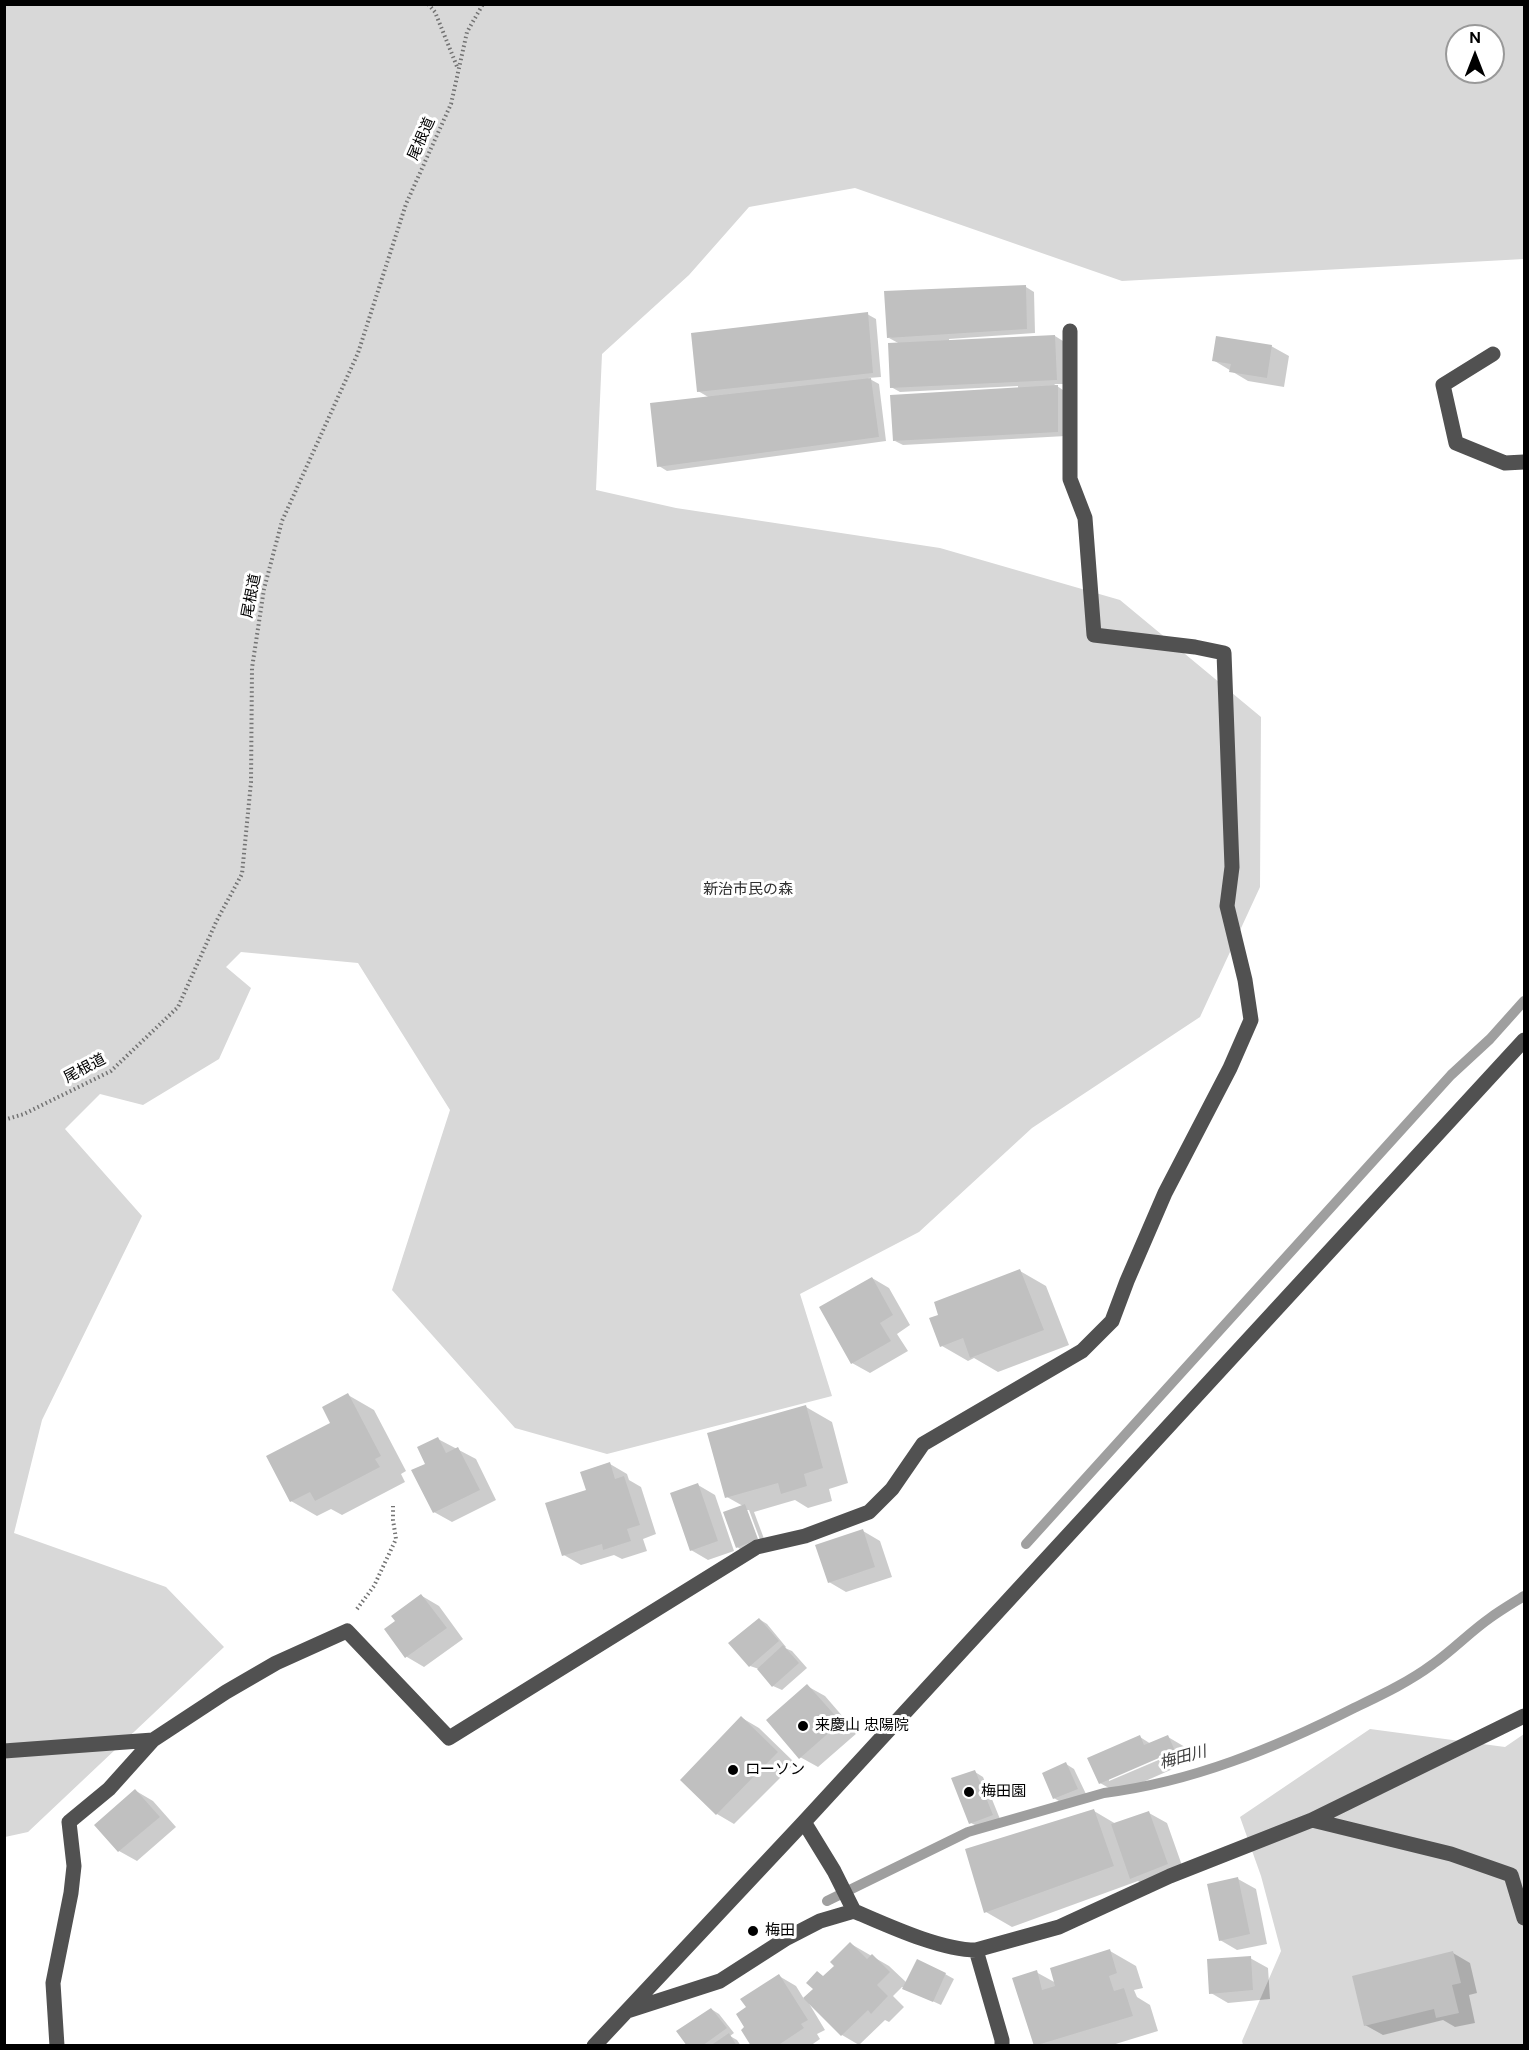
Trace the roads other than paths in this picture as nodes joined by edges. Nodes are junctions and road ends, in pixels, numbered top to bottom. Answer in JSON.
{"nodes":[{"id":1,"x":1070,"y":331,"type":"dead end"},
{"id":2,"x":1493,"y":354,"type":"dead end"},
{"id":3,"x":1524,"y":462,"type":"edge"},
{"id":4,"x":1524,"y":1040,"type":"edge"},
{"id":5,"x":1524,"y":1716,"type":"edge"},
{"id":6,"x":153,"y":1740,"type":"junction"},
{"id":7,"x":4,"y":1751,"type":"edge"},
{"id":8,"x":1312,"y":1820,"type":"junction"},
{"id":9,"x":804,"y":1822,"type":"junction"},
{"id":10,"x":853,"y":1909,"type":"junction"},
{"id":11,"x":1524,"y":1918,"type":"edge"},
{"id":12,"x":976,"y":1950,"type":"junction"},
{"id":13,"x":626,"y":2011,"type":"junction"},
{"id":14,"x":57,"y":2046,"type":"edge"},
{"id":15,"x":594,"y":2046,"type":"edge"},
{"id":16,"x":1002,"y":2046,"type":"edge"}],
"edges":[{"from":1,"to":6,"type":"street"},
{"from":2,"to":3,"type":"street"},
{"from":4,"to":9,"type":"street"},
{"from":5,"to":8,"type":"street"},
{"from":6,"to":7,"type":"street"},
{"from":6,"to":14,"type":"street"},
{"from":8,"to":11,"type":"street"},
{"from":8,"to":12,"type":"street"},
{"from":9,"to":10,"type":"street"},
{"from":9,"to":13,"type":"street"},
{"from":10,"to":12,"type":"street"},
{"from":10,"to":13,"type":"street"},
{"from":12,"to":16,"type":"street"},
{"from":13,"to":15,"type":"street"}]}
